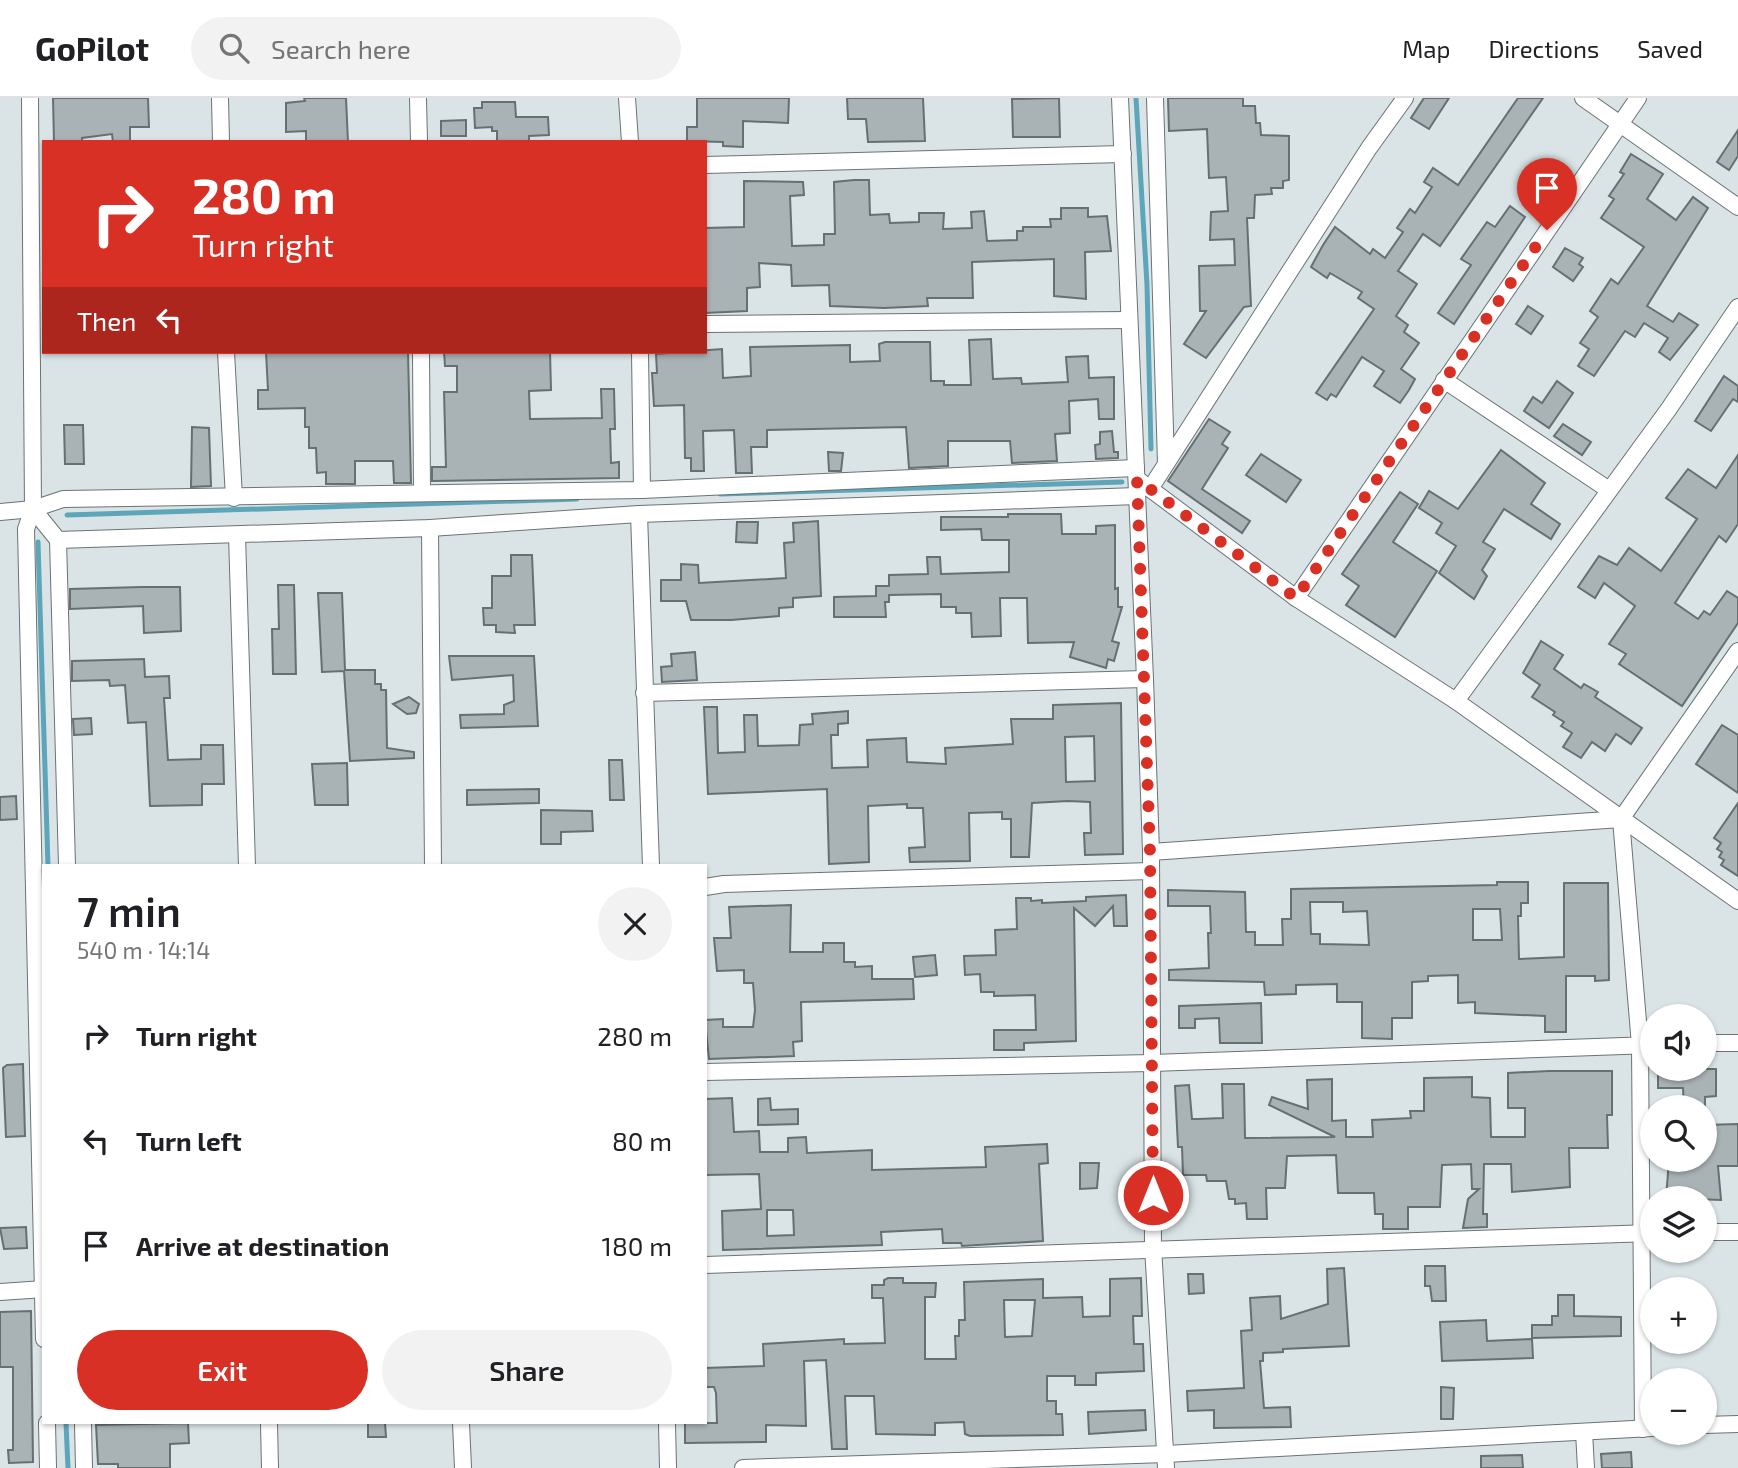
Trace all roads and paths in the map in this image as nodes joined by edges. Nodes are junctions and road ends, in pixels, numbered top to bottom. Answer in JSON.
{"nodes":[{"id":1,"x":30,"y":98,"type":"edge"},
{"id":2,"x":220,"y":98,"type":"edge"},
{"id":3,"x":418,"y":98,"type":"edge"},
{"id":4,"x":627,"y":98,"type":"edge"},
{"id":5,"x":1120,"y":98,"type":"edge"},
{"id":6,"x":1155,"y":98,"type":"edge"},
{"id":7,"x":1405,"y":98,"type":"edge"},
{"id":8,"x":1583,"y":98,"type":"edge"},
{"id":9,"x":1638,"y":98,"type":"edge"},
{"id":10,"x":1620,"y":124,"type":"junction"},
{"id":11,"x":221,"y":140,"type":"edge"},
{"id":12,"x":419,"y":140,"type":"edge"},
{"id":13,"x":630,"y":140,"type":"edge"},
{"id":14,"x":1123,"y":154,"type":"junction"},
{"id":15,"x":707,"y":165,"type":"edge"},
{"id":16,"x":1738,"y":206,"type":"edge"},
{"id":17,"x":1738,"y":307,"type":"edge"},
{"id":18,"x":1129,"y":320,"type":"junction"},
{"id":19,"x":707,"y":324,"type":"edge"},
{"id":20,"x":226,"y":354,"type":"edge"},
{"id":21,"x":421,"y":354,"type":"edge"},
{"id":22,"x":640,"y":354,"type":"edge"},
{"id":23,"x":1444,"y":380,"type":"junction"},
{"id":24,"x":1166,"y":463,"type":"junction"},
{"id":25,"x":1140,"y":483,"type":"junction"},
{"id":26,"x":642,"y":490,"type":"junction"},
{"id":27,"x":1609,"y":490,"type":"junction"},
{"id":28,"x":422,"y":492,"type":"junction"},
{"id":29,"x":234,"y":498,"type":"junction"},
{"id":30,"x":33,"y":509,"type":"junction"},
{"id":31,"x":0,"y":512,"type":"edge"},
{"id":32,"x":639,"y":514,"type":"junction"},
{"id":33,"x":430,"y":528,"type":"junction"},
{"id":34,"x":237,"y":535,"type":"junction"},
{"id":35,"x":58,"y":540,"type":"junction"},
{"id":36,"x":1296,"y":598,"type":"junction"},
{"id":37,"x":1738,"y":651,"type":"edge"},
{"id":38,"x":1145,"y":679,"type":"junction"},
{"id":39,"x":644,"y":693,"type":"junction"},
{"id":40,"x":1456,"y":701,"type":"junction"},
{"id":41,"x":1621,"y":820,"type":"junction"},
{"id":42,"x":1150,"y":852,"type":"junction"},
{"id":43,"x":67,"y":864,"type":"edge"},
{"id":44,"x":247,"y":864,"type":"edge"},
{"id":45,"x":433,"y":864,"type":"edge"},
{"id":46,"x":650,"y":864,"type":"edge"},
{"id":47,"x":1151,"y":870,"type":"junction"},
{"id":48,"x":707,"y":887,"type":"edge"},
{"id":49,"x":1738,"y":901,"type":"edge"},
{"id":50,"x":1641,"y":1004,"type":"edge"},
{"id":51,"x":1738,"y":1043,"type":"edge"},
{"id":52,"x":1717,"y":1044,"type":"edge"},
{"id":53,"x":1640,"y":1045,"type":"edge"},
{"id":54,"x":1152,"y":1063,"type":"junction"},
{"id":55,"x":707,"y":1072,"type":"edge"},
{"id":56,"x":1646,"y":1081,"type":"edge"},
{"id":57,"x":1647,"y":1186,"type":"edge"},
{"id":58,"x":1738,"y":1231,"type":"edge"},
{"id":59,"x":1717,"y":1232,"type":"edge"},
{"id":60,"x":1640,"y":1233,"type":"edge"},
{"id":61,"x":42,"y":1244,"type":"edge"},
{"id":62,"x":1153,"y":1247,"type":"junction"},
{"id":63,"x":1647,"y":1263,"type":"edge"},
{"id":64,"x":707,"y":1265,"type":"edge"},
{"id":65,"x":42,"y":1289,"type":"edge"},
{"id":66,"x":0,"y":1292,"type":"edge"},
{"id":67,"x":1648,"y":1368,"type":"edge"},
{"id":68,"x":47,"y":1424,"type":"edge"},
{"id":69,"x":83,"y":1424,"type":"edge"},
{"id":70,"x":269,"y":1424,"type":"edge"},
{"id":71,"x":461,"y":1424,"type":"edge"},
{"id":72,"x":667,"y":1424,"type":"edge"},
{"id":73,"x":1738,"y":1424,"type":"edge"},
{"id":74,"x":1717,"y":1425,"type":"edge"},
{"id":75,"x":1640,"y":1428,"type":"edge"},
{"id":76,"x":1584,"y":1432,"type":"junction"},
{"id":77,"x":1166,"y":1461,"type":"edge"},
{"id":78,"x":48,"y":1468,"type":"edge"},
{"id":79,"x":85,"y":1468,"type":"edge"},
{"id":80,"x":270,"y":1468,"type":"edge"},
{"id":81,"x":463,"y":1468,"type":"edge"},
{"id":82,"x":668,"y":1468,"type":"edge"},
{"id":83,"x":744,"y":1468,"type":"edge"},
{"id":84,"x":1586,"y":1468,"type":"edge"}],
"edges":[{"from":1,"to":30,"type":"street"},
{"from":2,"to":11,"type":"street"},
{"from":3,"to":12,"type":"street"},
{"from":4,"to":13,"type":"street"},
{"from":5,"to":14,"type":"street"},
{"from":6,"to":24,"type":"street"},
{"from":7,"to":24,"type":"street"},
{"from":8,"to":10,"type":"street"},
{"from":9,"to":10,"type":"street"},
{"from":10,"to":16,"type":"street"},
{"from":10,"to":23,"type":"street"},
{"from":14,"to":15,"type":"street"},
{"from":14,"to":18,"type":"street"},
{"from":17,"to":27,"type":"street"},
{"from":18,"to":19,"type":"street"},
{"from":18,"to":25,"type":"street"},
{"from":20,"to":29,"type":"street"},
{"from":21,"to":28,"type":"street"},
{"from":22,"to":26,"type":"street"},
{"from":23,"to":27,"type":"street"},
{"from":23,"to":36,"type":"street"},
{"from":24,"to":25,"type":"street"},
{"from":25,"to":26,"type":"street"},
{"from":25,"to":32,"type":"street"},
{"from":25,"to":36,"type":"street"},
{"from":25,"to":38,"type":"street"},
{"from":26,"to":28,"type":"street"},
{"from":27,"to":40,"type":"street"},
{"from":28,"to":29,"type":"street"},
{"from":29,"to":30,"type":"street"},
{"from":30,"to":31,"type":"street"},
{"from":30,"to":35,"type":"street"},
{"from":30,"to":61,"type":"street"},
{"from":32,"to":33,"type":"street"},
{"from":32,"to":39,"type":"street"},
{"from":33,"to":34,"type":"street"},
{"from":33,"to":45,"type":"street"},
{"from":34,"to":35,"type":"street"},
{"from":34,"to":44,"type":"street"},
{"from":35,"to":43,"type":"street"},
{"from":36,"to":40,"type":"street"},
{"from":37,"to":41,"type":"street"},
{"from":38,"to":39,"type":"street"},
{"from":38,"to":42,"type":"street"},
{"from":39,"to":46,"type":"street"},
{"from":40,"to":41,"type":"street"},
{"from":41,"to":42,"type":"street"},
{"from":41,"to":49,"type":"street"},
{"from":41,"to":50,"type":"street"},
{"from":42,"to":47,"type":"street"},
{"from":47,"to":48,"type":"street"},
{"from":47,"to":54,"type":"street"},
{"from":51,"to":52,"type":"street"},
{"from":53,"to":54,"type":"street"},
{"from":54,"to":55,"type":"street"},
{"from":54,"to":62,"type":"street"},
{"from":56,"to":57,"type":"street"},
{"from":58,"to":59,"type":"street"},
{"from":60,"to":62,"type":"street"},
{"from":62,"to":64,"type":"street"},
{"from":62,"to":77,"type":"street"},
{"from":63,"to":67,"type":"street"},
{"from":65,"to":66,"type":"street"},
{"from":68,"to":78,"type":"street"},
{"from":69,"to":79,"type":"street"},
{"from":70,"to":80,"type":"street"},
{"from":71,"to":81,"type":"street"},
{"from":72,"to":82,"type":"street"},
{"from":73,"to":74,"type":"street"},
{"from":75,"to":76,"type":"street"},
{"from":76,"to":77,"type":"street"},
{"from":76,"to":84,"type":"street"},
{"from":77,"to":83,"type":"street"}]}
